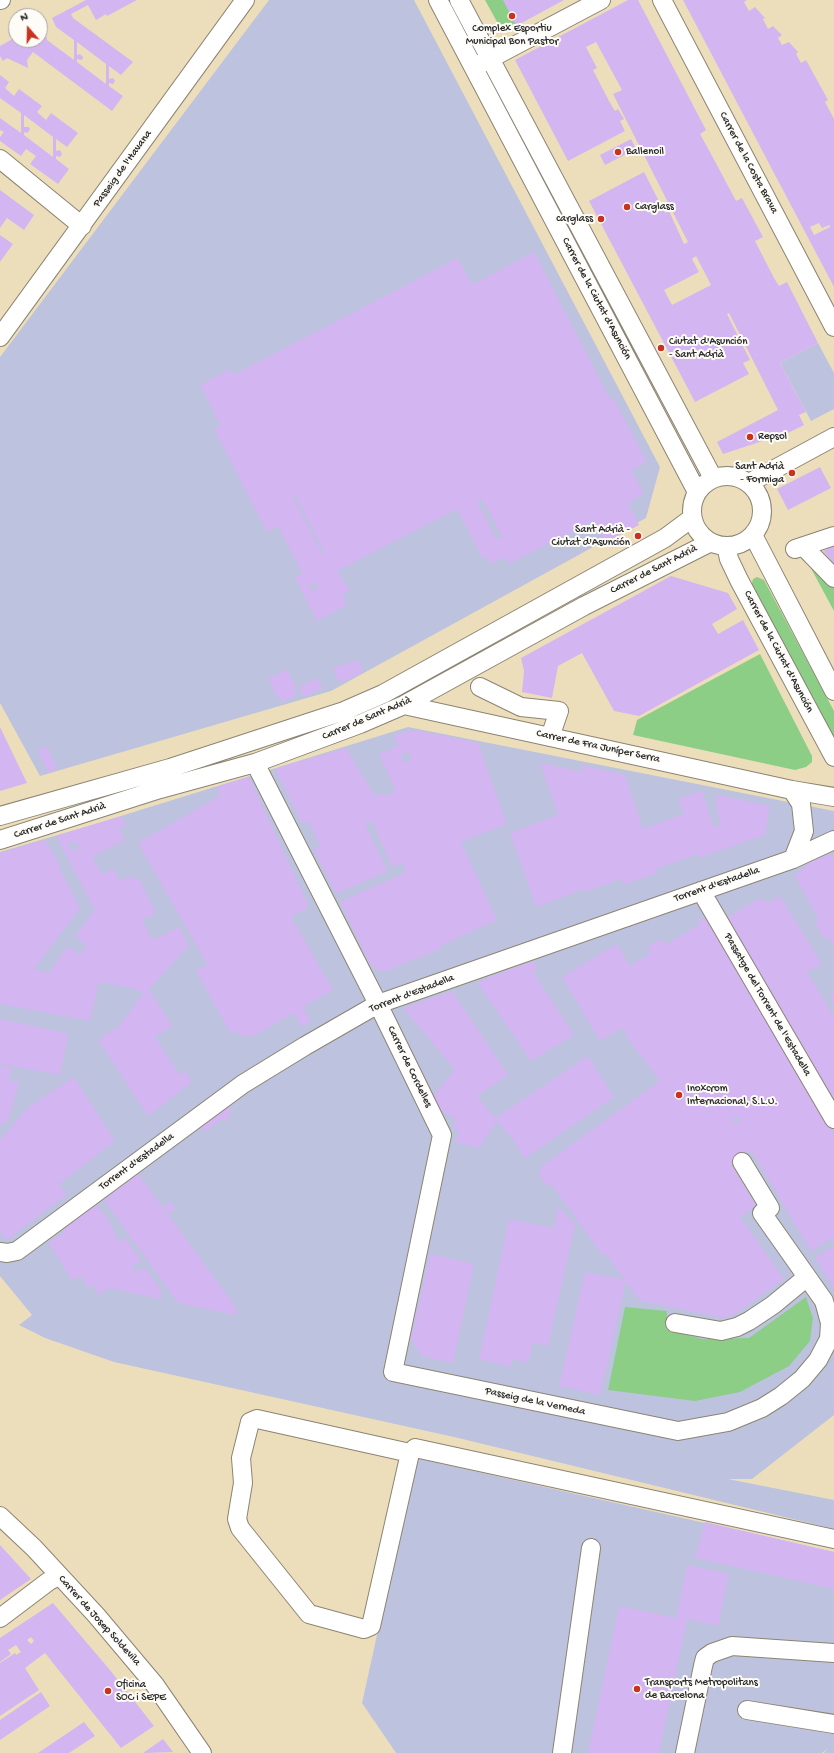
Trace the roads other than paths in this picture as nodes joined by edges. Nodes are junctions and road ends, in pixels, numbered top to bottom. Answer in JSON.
{"nodes":[{"id":1,"x":245,"y":0,"type":"edge"},
{"id":2,"x":438,"y":0,"type":"edge"},
{"id":3,"x":459,"y":0,"type":"edge"},
{"id":4,"x":601,"y":0,"type":"edge"},
{"id":5,"x":662,"y":0,"type":"edge"},
{"id":6,"x":490,"y":59,"type":"junction"},
{"id":7,"x":474,"y":68,"type":"junction"},
{"id":8,"x":0,"y":159,"type":"edge"},
{"id":9,"x":82,"y":226,"type":"junction"},
{"id":10,"x":834,"y":327,"type":"edge"},
{"id":11,"x":0,"y":337,"type":"edge"},
{"id":12,"x":834,"y":437,"type":"edge"},
{"id":13,"x":713,"y":478,"type":"junction"},
{"id":14,"x":749,"y":483,"type":"junction"},
{"id":15,"x":697,"y":492,"type":"junction"},
{"id":16,"x":692,"y":518,"type":"junction"},
{"id":17,"x":753,"y":535,"type":"junction"},
{"id":18,"x":834,"y":536,"type":"edge"},
{"id":19,"x":718,"y":544,"type":"junction"},
{"id":20,"x":834,"y":578,"type":"edge"},
{"id":21,"x":480,"y":687,"type":"dead end"},
{"id":22,"x":834,"y":691,"type":"edge"},
{"id":23,"x":404,"y":705,"type":"junction"},
{"id":24,"x":550,"y":737,"type":"junction"},
{"id":25,"x":834,"y":757,"type":"edge"},
{"id":26,"x":255,"y":763,"type":"junction"},
{"id":27,"x":792,"y":790,"type":"junction"},
{"id":28,"x":834,"y":797,"type":"edge"},
{"id":29,"x":0,"y":816,"type":"edge"},
{"id":30,"x":0,"y":840,"type":"edge"},
{"id":31,"x":834,"y":840,"type":"edge"},
{"id":32,"x":793,"y":859,"type":"junction"},
{"id":33,"x":701,"y":891,"type":"junction"},
{"id":34,"x":378,"y":1004,"type":"junction"},
{"id":35,"x":834,"y":1119,"type":"edge"},
{"id":36,"x":742,"y":1162,"type":"dead end"},
{"id":37,"x":8,"y":1251,"type":"edge"},
{"id":38,"x":807,"y":1277,"type":"junction"},
{"id":39,"x":675,"y":1323,"type":"dead end"},
{"id":40,"x":393,"y":1372,"type":"joint"},
{"id":41,"x":410,"y":1453,"type":"junction"},
{"id":42,"x":0,"y":1516,"type":"edge"},
{"id":43,"x":834,"y":1539,"type":"edge"},
{"id":44,"x":591,"y":1548,"type":"dead end"},
{"id":45,"x":59,"y":1576,"type":"junction"},
{"id":46,"x":0,"y":1618,"type":"edge"},
{"id":47,"x":834,"y":1653,"type":"edge"},
{"id":48,"x":747,"y":1710,"type":"dead end"},
{"id":49,"x":834,"y":1724,"type":"edge"},
{"id":50,"x":201,"y":1752,"type":"edge"},
{"id":51,"x":562,"y":1753,"type":"edge"},
{"id":52,"x":685,"y":1753,"type":"edge"}],
"edges":[{"from":1,"to":9,"type":"street","name":"Passeig de l'Havana"},
{"from":2,"to":7,"type":"street","name":"Carrer de la Ciutat d'Asunción"},
{"from":3,"to":6,"type":"street","name":"Carrer de la Ciutat d'Asunción"},
{"from":4,"to":6,"type":"street"},
{"from":5,"to":10,"type":"street","name":"Carrer de la Costa Brava"},
{"from":6,"to":7,"type":"street"},
{"from":6,"to":13,"type":"street","name":"Carrer de la Ciutat d'Asunción"},
{"from":7,"to":15,"type":"street","name":"Carrer de la Ciutat d'Asunción"},
{"from":8,"to":9,"type":"street"},
{"from":9,"to":11,"type":"street","name":"Passeig de l'Havana"},
{"from":12,"to":14,"type":"street"},
{"from":13,"to":14,"type":"street"},
{"from":13,"to":15,"type":"street"},
{"from":14,"to":17,"type":"street"},
{"from":15,"to":16,"type":"street"},
{"from":16,"to":19,"type":"street"},
{"from":16,"to":29,"type":"street","name":"Carrer de Sant Adrià"},
{"from":17,"to":19,"type":"street"},
{"from":17,"to":22,"type":"street"},
{"from":18,"to":20,"type":"street"},
{"from":19,"to":23,"type":"street","name":"Carrer de Sant Adrià"},
{"from":19,"to":25,"type":"street","name":"Carrer de la Ciutat d'Asunción"},
{"from":21,"to":24,"type":"street"},
{"from":23,"to":24,"type":"street","name":"Carrer de Fra Juníper Serra"},
{"from":23,"to":26,"type":"street","name":"Carrer de Sant Adrià"},
{"from":24,"to":27,"type":"street","name":"Carrer de Fra Juníper Serra"},
{"from":26,"to":30,"type":"street","name":"Carrer de Sant Adrià"},
{"from":26,"to":34,"type":"street","name":"Carrer de Cordelles"},
{"from":27,"to":28,"type":"street","name":"Carrer de Fra Juníper Serra"},
{"from":27,"to":32,"type":"street"},
{"from":31,"to":32,"type":"street","name":"Torrent d'Estadella"},
{"from":32,"to":33,"type":"street","name":"Torrent d'Estadella"},
{"from":33,"to":34,"type":"street","name":"Torrent d'Estadella"},
{"from":33,"to":35,"type":"street","name":"Passatge del Torrent de l'Estadella"},
{"from":34,"to":37,"type":"street","name":"Torrent d'Estadella"},
{"from":34,"to":40,"type":"street","name":"Carrer de Cordelles"},
{"from":36,"to":38,"type":"street"},
{"from":38,"to":39,"type":"street"},
{"from":38,"to":40,"type":"street","name":"Passeig de la Verneda"},
{"from":41,"to":41,"type":"street"},
{"from":41,"to":43,"type":"street"},
{"from":42,"to":45,"type":"street","name":"Carrer de Josep Soldevila"},
{"from":44,"to":51,"type":"street"},
{"from":45,"to":46,"type":"street"},
{"from":45,"to":50,"type":"street","name":"Carrer de Josep Soldevila"},
{"from":47,"to":52,"type":"street"},
{"from":48,"to":49,"type":"street"}]}
